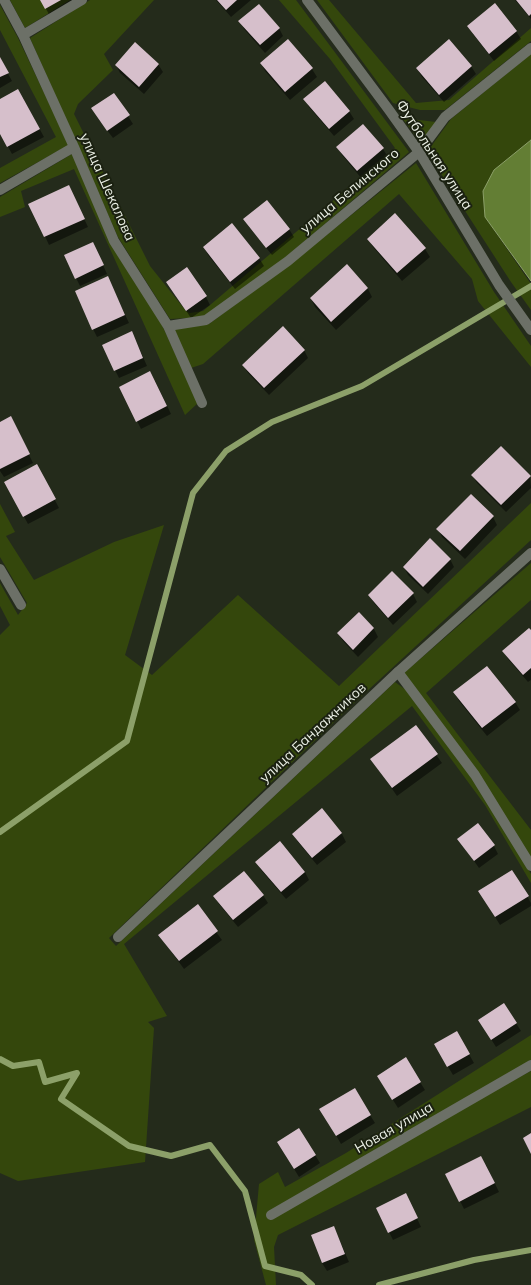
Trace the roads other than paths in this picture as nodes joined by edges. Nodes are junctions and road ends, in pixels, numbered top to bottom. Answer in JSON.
{"nodes":[{"id":1,"x":4,"y":0,"type":"edge"},
{"id":2,"x":82,"y":0,"type":"edge"},
{"id":3,"x":307,"y":0,"type":"edge"},
{"id":4,"x":23,"y":35,"type":"junction"},
{"id":5,"x":531,"y":48,"type":"edge"},
{"id":6,"x":74,"y":147,"type":"junction"},
{"id":7,"x":419,"y":152,"type":"junction"},
{"id":8,"x":0,"y":190,"type":"edge"},
{"id":9,"x":168,"y":326,"type":"junction"},
{"id":10,"x":531,"y":330,"type":"edge"},
{"id":11,"x":202,"y":403,"type":"dead end"},
{"id":12,"x":531,"y":553,"type":"edge"},
{"id":13,"x":0,"y":569,"type":"edge"},
{"id":14,"x":21,"y":605,"type":"dead end"},
{"id":15,"x":398,"y":672,"type":"junction"},
{"id":16,"x":531,"y":866,"type":"edge"},
{"id":17,"x":118,"y":937,"type":"dead end"},
{"id":18,"x":531,"y":1065,"type":"edge"},
{"id":19,"x":271,"y":1215,"type":"dead end"}],
"edges":[{"from":1,"to":4,"type":"street","name":"улица Шекалова"},
{"from":2,"to":4,"type":"street"},
{"from":3,"to":7,"type":"street","name":"Футбольная улица"},
{"from":4,"to":6,"type":"street","name":"улица Шекалова"},
{"from":5,"to":7,"type":"street","name":"улица Белинского"},
{"from":6,"to":8,"type":"street"},
{"from":6,"to":9,"type":"street","name":"улица Шекалова"},
{"from":7,"to":9,"type":"street","name":"улица Белинского"},
{"from":7,"to":10,"type":"street","name":"Футбольная улица"},
{"from":9,"to":11,"type":"street","name":"улица Шекалова"},
{"from":12,"to":15,"type":"street","name":"улица Бандажников"},
{"from":13,"to":14,"type":"street"},
{"from":15,"to":16,"type":"street"},
{"from":15,"to":17,"type":"street","name":"улица Бандажников"},
{"from":18,"to":19,"type":"street","name":"Новая улица"}]}
